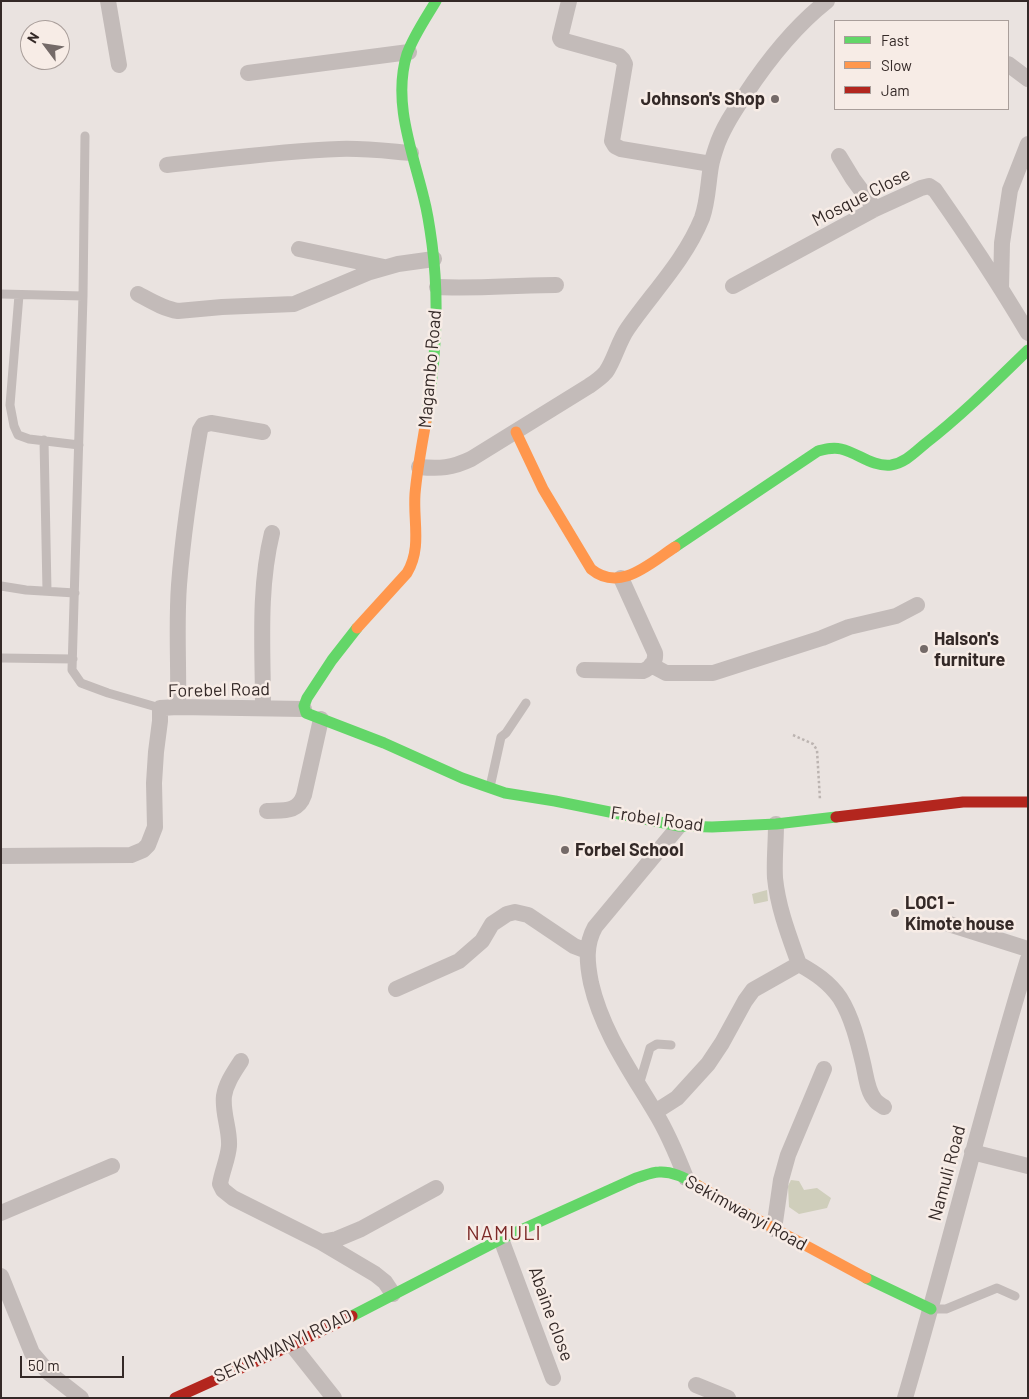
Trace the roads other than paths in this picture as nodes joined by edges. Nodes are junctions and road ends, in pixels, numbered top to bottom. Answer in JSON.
{"nodes":[{"id":1,"x":108,"y":1,"type":"edge"},
{"id":2,"x":436,"y":1,"type":"edge"},
{"id":3,"x":569,"y":1,"type":"edge"},
{"id":4,"x":827,"y":1,"type":"edge"},
{"id":5,"x":409,"y":52,"type":"junction"},
{"id":6,"x":119,"y":64,"type":"dead end"},
{"id":7,"x":1009,"y":65,"type":"edge"},
{"id":8,"x":248,"y":73,"type":"dead end"},
{"id":9,"x":1028,"y":79,"type":"edge"},
{"id":10,"x":84,"y":136,"type":"dead end"},
{"id":11,"x":1028,"y":144,"type":"edge"},
{"id":12,"x":411,"y":153,"type":"junction"},
{"id":13,"x":839,"y":156,"type":"dead end"},
{"id":14,"x":711,"y":164,"type":"junction"},
{"id":15,"x":167,"y":165,"type":"dead end"},
{"id":16,"x":875,"y":209,"type":"junction"},
{"id":17,"x":298,"y":248,"type":"dead end"},
{"id":18,"x":434,"y":259,"type":"junction"},
{"id":19,"x":384,"y":267,"type":"junction"},
{"id":20,"x":556,"y":285,"type":"dead end"},
{"id":21,"x":733,"y":286,"type":"dead end"},
{"id":22,"x":437,"y":287,"type":"junction"},
{"id":23,"x":1001,"y":288,"type":"junction"},
{"id":24,"x":1,"y":294,"type":"edge"},
{"id":25,"x":138,"y":294,"type":"dead end"},
{"id":26,"x":19,"y":295,"type":"junction"},
{"id":27,"x":83,"y":296,"type":"junction"},
{"id":28,"x":1028,"y":333,"type":"edge"},
{"id":29,"x":1028,"y":350,"type":"edge"},
{"id":30,"x":263,"y":432,"type":"dead end"},
{"id":31,"x":516,"y":432,"type":"junction"},
{"id":32,"x":44,"y":440,"type":"junction"},
{"id":33,"x":78,"y":444,"type":"junction"},
{"id":34,"x":419,"y":467,"type":"junction"},
{"id":35,"x":272,"y":533,"type":"dead end"},
{"id":36,"x":621,"y":578,"type":"junction"},
{"id":37,"x":1,"y":586,"type":"edge"},
{"id":38,"x":47,"y":591,"type":"junction"},
{"id":39,"x":75,"y":593,"type":"junction"},
{"id":40,"x":917,"y":605,"type":"dead end"},
{"id":41,"x":1,"y":658,"type":"edge"},
{"id":42,"x":73,"y":659,"type":"junction"},
{"id":43,"x":651,"y":665,"type":"junction"},
{"id":44,"x":584,"y":670,"type":"dead end"},
{"id":45,"x":526,"y":703,"type":"dead end"},
{"id":46,"x":178,"y":707,"type":"junction"},
{"id":47,"x":160,"y":708,"type":"junction"},
{"id":48,"x":263,"y":708,"type":"junction"},
{"id":49,"x":304,"y":709,"type":"junction"},
{"id":50,"x":321,"y":719,"type":"junction"},
{"id":51,"x":490,"y":788,"type":"junction"},
{"id":52,"x":1028,"y":802,"type":"edge"},
{"id":53,"x":267,"y":811,"type":"dead end"},
{"id":54,"x":776,"y":824,"type":"junction"},
{"id":55,"x":679,"y":826,"type":"junction"},
{"id":56,"x":1,"y":856,"type":"edge"},
{"id":57,"x":949,"y":924,"type":"dead end"},
{"id":58,"x":1028,"y":950,"type":"edge"},
{"id":59,"x":587,"y":951,"type":"junction"},
{"id":60,"x":1028,"y":960,"type":"edge"},
{"id":61,"x":799,"y":964,"type":"junction"},
{"id":62,"x":396,"y":989,"type":"dead end"},
{"id":63,"x":671,"y":1045,"type":"dead end"},
{"id":64,"x":241,"y":1061,"type":"dead end"},
{"id":65,"x":824,"y":1069,"type":"dead end"},
{"id":66,"x":639,"y":1086,"type":"junction"},
{"id":67,"x":884,"y":1107,"type":"dead end"},
{"id":68,"x":659,"y":1119,"type":"junction"},
{"id":69,"x":972,"y":1152,"type":"junction"},
{"id":70,"x":112,"y":1166,"type":"dead end"},
{"id":71,"x":1028,"y":1166,"type":"edge"},
{"id":72,"x":686,"y":1178,"type":"junction"},
{"id":73,"x":436,"y":1188,"type":"dead end"},
{"id":74,"x":1,"y":1213,"type":"edge"},
{"id":75,"x":774,"y":1229,"type":"junction"},
{"id":76,"x":501,"y":1239,"type":"junction"},
{"id":77,"x":321,"y":1242,"type":"junction"},
{"id":78,"x":1,"y":1276,"type":"edge"},
{"id":79,"x":393,"y":1294,"type":"junction"},
{"id":80,"x":1015,"y":1296,"type":"dead end"},
{"id":81,"x":932,"y":1309,"type":"junction"},
{"id":82,"x":292,"y":1345,"type":"junction"},
{"id":83,"x":553,"y":1378,"type":"dead end"},
{"id":84,"x":696,"y":1385,"type":"dead end"},
{"id":85,"x":81,"y":1398,"type":"edge"},
{"id":86,"x":174,"y":1398,"type":"edge"},
{"id":87,"x":334,"y":1398,"type":"edge"},
{"id":88,"x":728,"y":1398,"type":"edge"},
{"id":89,"x":905,"y":1398,"type":"edge"}],
"edges":[{"from":1,"to":6,"type":"street"},
{"from":2,"to":5,"type":"street","name":"Magambo Road"},
{"from":3,"to":14,"type":"street"},
{"from":4,"to":14,"type":"street"},
{"from":5,"to":8,"type":"street"},
{"from":5,"to":12,"type":"street","name":"Magambo Road"},
{"from":7,"to":9,"type":"street"},
{"from":10,"to":27,"type":"lane"},
{"from":11,"to":23,"type":"street"},
{"from":12,"to":15,"type":"street"},
{"from":12,"to":18,"type":"street","name":"Magambo Road"},
{"from":13,"to":16,"type":"street"},
{"from":14,"to":31,"type":"street"},
{"from":16,"to":21,"type":"street","name":"Mosque Close"},
{"from":16,"to":23,"type":"street","name":"Mosque Close"},
{"from":17,"to":19,"type":"street"},
{"from":18,"to":19,"type":"street"},
{"from":18,"to":22,"type":"street","name":"Magambo Road"},
{"from":19,"to":25,"type":"street"},
{"from":20,"to":22,"type":"street"},
{"from":22,"to":34,"type":"street","name":"Magambo Road"},
{"from":23,"to":28,"type":"street","name":"Mosque Close"},
{"from":24,"to":26,"type":"lane"},
{"from":26,"to":27,"type":"lane"},
{"from":26,"to":32,"type":"lane"},
{"from":27,"to":33,"type":"lane"},
{"from":29,"to":36,"type":"street"},
{"from":30,"to":46,"type":"street"},
{"from":31,"to":34,"type":"street"},
{"from":31,"to":36,"type":"street"},
{"from":32,"to":33,"type":"lane"},
{"from":32,"to":38,"type":"lane"},
{"from":33,"to":39,"type":"lane"},
{"from":34,"to":49,"type":"street","name":"Magambo Road"},
{"from":35,"to":48,"type":"street"},
{"from":36,"to":43,"type":"street"},
{"from":37,"to":38,"type":"lane"},
{"from":38,"to":39,"type":"lane"},
{"from":39,"to":42,"type":"lane"},
{"from":40,"to":43,"type":"street"},
{"from":41,"to":42,"type":"lane"},
{"from":42,"to":47,"type":"lane"},
{"from":43,"to":44,"type":"street"},
{"from":45,"to":51,"type":"lane"},
{"from":46,"to":47,"type":"street","name":"Forebel Road"},
{"from":46,"to":48,"type":"street","name":"Forebel Road"},
{"from":47,"to":56,"type":"street","name":"Forebel Road"},
{"from":48,"to":49,"type":"street","name":"Forebel Road"},
{"from":49,"to":50,"type":"street","name":"Frobel Road"},
{"from":50,"to":51,"type":"street","name":"Frobel Road"},
{"from":50,"to":53,"type":"street"},
{"from":51,"to":55,"type":"street","name":"Frobel Road"},
{"from":52,"to":54,"type":"street","name":"Frobel Road"},
{"from":54,"to":55,"type":"street","name":"Frobel Road"},
{"from":54,"to":61,"type":"street"},
{"from":55,"to":59,"type":"street"},
{"from":57,"to":58,"type":"street"},
{"from":59,"to":62,"type":"street"},
{"from":59,"to":66,"type":"street"},
{"from":60,"to":69,"type":"street","name":"Namuli Road"},
{"from":61,"to":67,"type":"street"},
{"from":61,"to":68,"type":"street"},
{"from":63,"to":66,"type":"lane"},
{"from":64,"to":77,"type":"street"},
{"from":65,"to":75,"type":"street"},
{"from":66,"to":68,"type":"street"},
{"from":68,"to":72,"type":"street"},
{"from":69,"to":71,"type":"street"},
{"from":69,"to":81,"type":"street","name":"Namuli Road"},
{"from":70,"to":74,"type":"street"},
{"from":72,"to":75,"type":"street","name":"Sekimwanyi Road"},
{"from":72,"to":76,"type":"street","name":"Sekimwanyi Road"},
{"from":73,"to":77,"type":"street"},
{"from":75,"to":81,"type":"street","name":"Sekimwanyi Road"},
{"from":76,"to":79,"type":"street"},
{"from":76,"to":83,"type":"street","name":"Abaine close"},
{"from":77,"to":79,"type":"street"},
{"from":78,"to":85,"type":"street"},
{"from":79,"to":82,"type":"street"},
{"from":79,"to":86,"type":"street","name":"SEKIMWANYI ROAD"},
{"from":80,"to":81,"type":"lane"},
{"from":81,"to":89,"type":"street","name":"Namuli Road"},
{"from":82,"to":86,"type":"street"},
{"from":82,"to":87,"type":"street"},
{"from":84,"to":88,"type":"street"}]}
